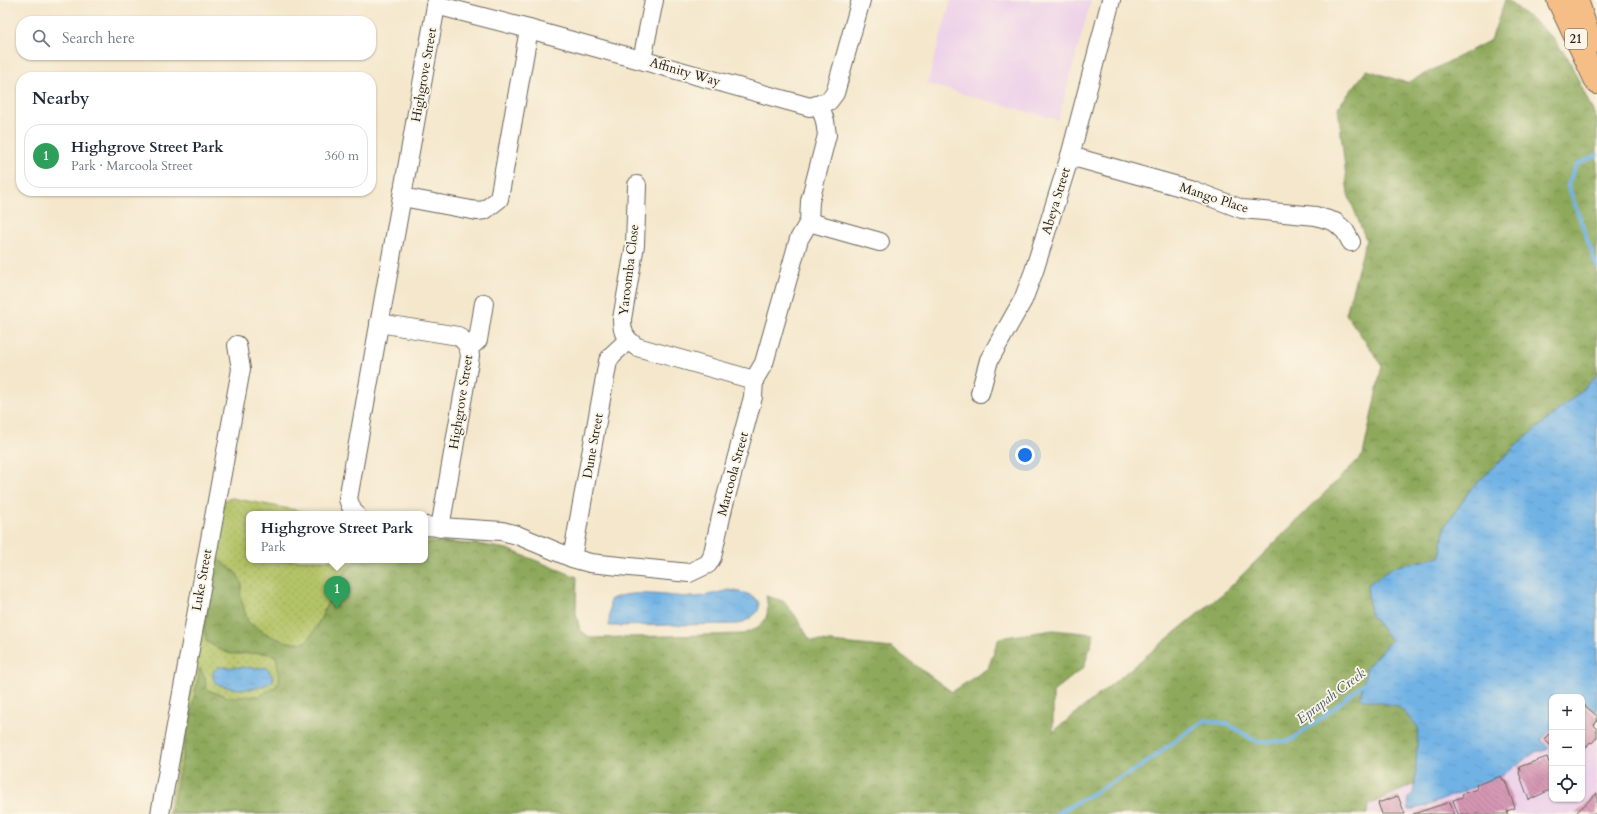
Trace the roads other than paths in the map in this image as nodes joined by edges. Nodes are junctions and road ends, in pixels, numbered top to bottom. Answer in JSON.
{"nodes":[{"id":1,"x":654,"y":0,"type":"edge"},
{"id":2,"x":861,"y":0,"type":"edge"},
{"id":3,"x":1111,"y":0,"type":"edge"},
{"id":4,"x":437,"y":2,"type":"edge"},
{"id":5,"x":1566,"y":4,"type":"edge"},
{"id":6,"x":529,"y":29,"type":"junction"},
{"id":7,"x":642,"y":60,"type":"junction"},
{"id":8,"x":1595,"y":67,"type":"edge"},
{"id":9,"x":820,"y":105,"type":"junction"},
{"id":10,"x":1070,"y":156,"type":"junction"},
{"id":11,"x":637,"y":185,"type":"dead end"},
{"id":12,"x":402,"y":197,"type":"junction"},
{"id":13,"x":809,"y":222,"type":"junction"},
{"id":14,"x":880,"y":242,"type":"dead end"},
{"id":15,"x":1351,"y":242,"type":"dead end"},
{"id":16,"x":484,"y":303,"type":"dead end"},
{"id":17,"x":379,"y":323,"type":"junction"},
{"id":18,"x":627,"y":340,"type":"junction"},
{"id":19,"x":237,"y":345,"type":"dead end"},
{"id":20,"x":469,"y":348,"type":"junction"},
{"id":21,"x":754,"y":380,"type":"junction"},
{"id":22,"x":980,"y":393,"type":"dead end"},
{"id":23,"x":353,"y":511,"type":"edge"},
{"id":24,"x":433,"y":527,"type":"edge"},
{"id":25,"x":572,"y":558,"type":"junction"},
{"id":26,"x":160,"y":814,"type":"edge"}],
"edges":[{"from":1,"to":7,"type":"street"},
{"from":2,"to":9,"type":"street"},
{"from":3,"to":10,"type":"street","name":"Abeya Street"},
{"from":4,"to":6,"type":"street","name":"Affinity Way"},
{"from":4,"to":12,"type":"street","name":"Highgrove Street"},
{"from":5,"to":8,"type":"highway","number":"21"},
{"from":6,"to":7,"type":"street","name":"Affinity Way"},
{"from":6,"to":12,"type":"street"},
{"from":7,"to":9,"type":"street","name":"Affinity Way"},
{"from":9,"to":13,"type":"street","name":"Marcoola Street"},
{"from":10,"to":15,"type":"street","name":"Mango Place"},
{"from":10,"to":22,"type":"street","name":"Abeya Street"},
{"from":11,"to":18,"type":"street","name":"Yaroomba Close"},
{"from":12,"to":17,"type":"street","name":"Highgrove Street"},
{"from":13,"to":14,"type":"street"},
{"from":13,"to":21,"type":"street","name":"Marcoola Street"},
{"from":16,"to":20,"type":"street"},
{"from":17,"to":20,"type":"street","name":"Highgrove Street"},
{"from":17,"to":23,"type":"street","name":"Highgrove Street"},
{"from":18,"to":21,"type":"street"},
{"from":18,"to":25,"type":"street","name":"Dune Street"},
{"from":19,"to":26,"type":"street","name":"Luke Street"},
{"from":20,"to":24,"type":"street","name":"Highgrove Street"},
{"from":21,"to":25,"type":"street","name":"Marcoola Street"},
{"from":24,"to":25,"type":"street","name":"Marcoola Street"}]}
